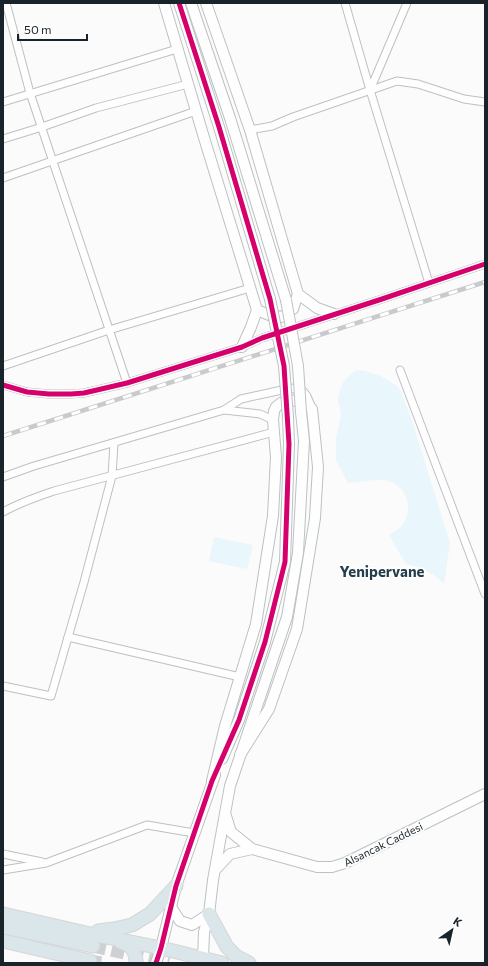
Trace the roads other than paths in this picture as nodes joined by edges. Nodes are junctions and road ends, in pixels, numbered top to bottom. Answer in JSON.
{"nodes":[{"id":1,"x":6,"y":3,"type":"edge"},
{"id":2,"x":164,"y":3,"type":"edge"},
{"id":3,"x":179,"y":3,"type":"edge"},
{"id":4,"x":191,"y":3,"type":"edge"},
{"id":5,"x":206,"y":3,"type":"edge"},
{"id":6,"x":345,"y":3,"type":"edge"},
{"id":7,"x":407,"y":3,"type":"edge"},
{"id":8,"x":177,"y":48,"type":"junction"},
{"id":9,"x":188,"y":84,"type":"junction"},
{"id":10,"x":370,"y":90,"type":"junction"},
{"id":11,"x":30,"y":93,"type":"junction"},
{"id":12,"x":3,"y":102,"type":"edge"},
{"id":13,"x":485,"y":102,"type":"edge"},
{"id":14,"x":196,"y":110,"type":"junction"},
{"id":15,"x":42,"y":127,"type":"junction"},
{"id":16,"x":250,"y":130,"type":"junction"},
{"id":17,"x":3,"y":139,"type":"edge"},
{"id":18,"x":53,"y":161,"type":"junction"},
{"id":19,"x":3,"y":178,"type":"edge"},
{"id":20,"x":485,"y":264,"type":"edge"},
{"id":21,"x":429,"y":283,"type":"junction"},
{"id":22,"x":250,"y":288,"type":"junction"},
{"id":23,"x":298,"y":294,"type":"junction"},
{"id":24,"x":257,"y":310,"type":"junction"},
{"id":25,"x":334,"y":314,"type":"junction"},
{"id":26,"x":109,"y":330,"type":"junction"},
{"id":27,"x":242,"y":347,"type":"junction"},
{"id":28,"x":3,"y":366,"type":"edge"},
{"id":29,"x":400,"y":370,"type":"dead end"},
{"id":30,"x":127,"y":383,"type":"junction"},
{"id":31,"x":3,"y":385,"type":"edge"},
{"id":32,"x":312,"y":409,"type":"junction"},
{"id":33,"x":224,"y":410,"type":"junction"},
{"id":34,"x":273,"y":420,"type":"junction"},
{"id":35,"x":274,"y":432,"type":"junction"},
{"id":36,"x":114,"y":443,"type":"junction"},
{"id":37,"x":112,"y":476,"type":"junction"},
{"id":38,"x":3,"y":477,"type":"edge"},
{"id":39,"x":3,"y":512,"type":"edge"},
{"id":40,"x":485,"y":594,"type":"edge"},
{"id":41,"x":68,"y":636,"type":"junction"},
{"id":42,"x":240,"y":677,"type":"junction"},
{"id":43,"x":3,"y":686,"type":"edge"},
{"id":44,"x":240,"y":755,"type":"junction"},
{"id":45,"x":212,"y":781,"type":"junction"},
{"id":46,"x":485,"y":794,"type":"edge"},
{"id":47,"x":225,"y":813,"type":"junction"},
{"id":48,"x":194,"y":833,"type":"junction"},
{"id":49,"x":252,"y":849,"type":"junction"},
{"id":50,"x":3,"y":854,"type":"edge"},
{"id":51,"x":46,"y":863,"type":"junction"},
{"id":52,"x":3,"y":870,"type":"edge"},
{"id":53,"x":215,"y":870,"type":"junction"},
{"id":54,"x":176,"y":886,"type":"junction"},
{"id":55,"x":171,"y":907,"type":"junction"},
{"id":56,"x":3,"y":914,"type":"edge"},
{"id":57,"x":209,"y":914,"type":"junction"},
{"id":58,"x":3,"y":927,"type":"edge"},
{"id":59,"x":86,"y":933,"type":"junction"},
{"id":60,"x":3,"y":941,"type":"edge"},
{"id":61,"x":93,"y":946,"type":"tunnel mouth"},
{"id":62,"x":161,"y":948,"type":"junction"},
{"id":63,"x":90,"y":961,"type":"tunnel mouth"},
{"id":64,"x":204,"y":961,"type":"edge"},
{"id":65,"x":136,"y":963,"type":"edge"},
{"id":66,"x":156,"y":963,"type":"edge"},
{"id":67,"x":222,"y":963,"type":"edge"},
{"id":68,"x":249,"y":963,"type":"edge"}],
"edges":[{"from":1,"to":11,"type":"street"},
{"from":2,"to":8,"type":"street"},
{"from":3,"to":45,"type":"street","bridge":true},
{"from":4,"to":44,"type":"street","bridge":true},
{"from":5,"to":16,"type":"street"},
{"from":6,"to":10,"type":"street"},
{"from":7,"to":10,"type":"street"},
{"from":8,"to":9,"type":"street"},
{"from":8,"to":11,"type":"street"},
{"from":9,"to":14,"type":"street"},
{"from":9,"to":15,"type":"street"},
{"from":10,"to":13,"type":"street"},
{"from":10,"to":16,"type":"street"},
{"from":10,"to":21,"type":"street"},
{"from":11,"to":12,"type":"street"},
{"from":11,"to":15,"type":"street"},
{"from":14,"to":18,"type":"street"},
{"from":14,"to":22,"type":"street"},
{"from":15,"to":17,"type":"street"},
{"from":15,"to":18,"type":"street"},
{"from":16,"to":23,"type":"street"},
{"from":18,"to":19,"type":"street"},
{"from":18,"to":26,"type":"street"},
{"from":20,"to":21,"type":"street"},
{"from":21,"to":25,"type":"street"},
{"from":22,"to":24,"type":"street"},
{"from":22,"to":26,"type":"street"},
{"from":23,"to":24,"type":"street"},
{"from":23,"to":25,"type":"street"},
{"from":24,"to":27,"type":"street"},
{"from":25,"to":27,"type":"street"},
{"from":26,"to":28,"type":"street"},
{"from":26,"to":30,"type":"street"},
{"from":27,"to":30,"type":"street"},
{"from":29,"to":40,"type":"street"},
{"from":30,"to":31,"type":"street"},
{"from":32,"to":33,"type":"street"},
{"from":32,"to":34,"type":"street"},
{"from":32,"to":44,"type":"street"},
{"from":33,"to":34,"type":"street"},
{"from":33,"to":36,"type":"street"},
{"from":34,"to":35,"type":"street"},
{"from":35,"to":37,"type":"street"},
{"from":35,"to":42,"type":"street"},
{"from":36,"to":37,"type":"street"},
{"from":36,"to":38,"type":"street"},
{"from":37,"to":39,"type":"street"},
{"from":37,"to":41,"type":"street"},
{"from":41,"to":42,"type":"street"},
{"from":41,"to":43,"type":"street"},
{"from":42,"to":45,"type":"street"},
{"from":44,"to":47,"type":"street"},
{"from":45,"to":48,"type":"street"},
{"from":46,"to":49,"type":"street","name":"Alsancak Caddesi"},
{"from":47,"to":49,"type":"street","name":"Alsancak Caddesi"},
{"from":47,"to":53,"type":"street"},
{"from":48,"to":51,"type":"street"},
{"from":48,"to":54,"type":"street"},
{"from":49,"to":53,"type":"street","name":"Alsancak Caddesi"},
{"from":50,"to":51,"type":"street"},
{"from":51,"to":52,"type":"street"},
{"from":53,"to":57,"type":"street"},
{"from":54,"to":55,"type":"street"},
{"from":54,"to":59,"type":"highway"},
{"from":55,"to":57,"type":"street"},
{"from":55,"to":62,"type":"street"},
{"from":56,"to":59,"type":"highway"},
{"from":57,"to":64,"type":"street"},
{"from":57,"to":68,"type":"highway"},
{"from":58,"to":61,"type":"highway"},
{"from":59,"to":62,"type":"highway"},
{"from":59,"to":65,"type":"highway"},
{"from":60,"to":63,"type":"highway"},
{"from":62,"to":64,"type":"highway"},
{"from":62,"to":66,"type":"street"},
{"from":64,"to":67,"type":"highway"}]}
